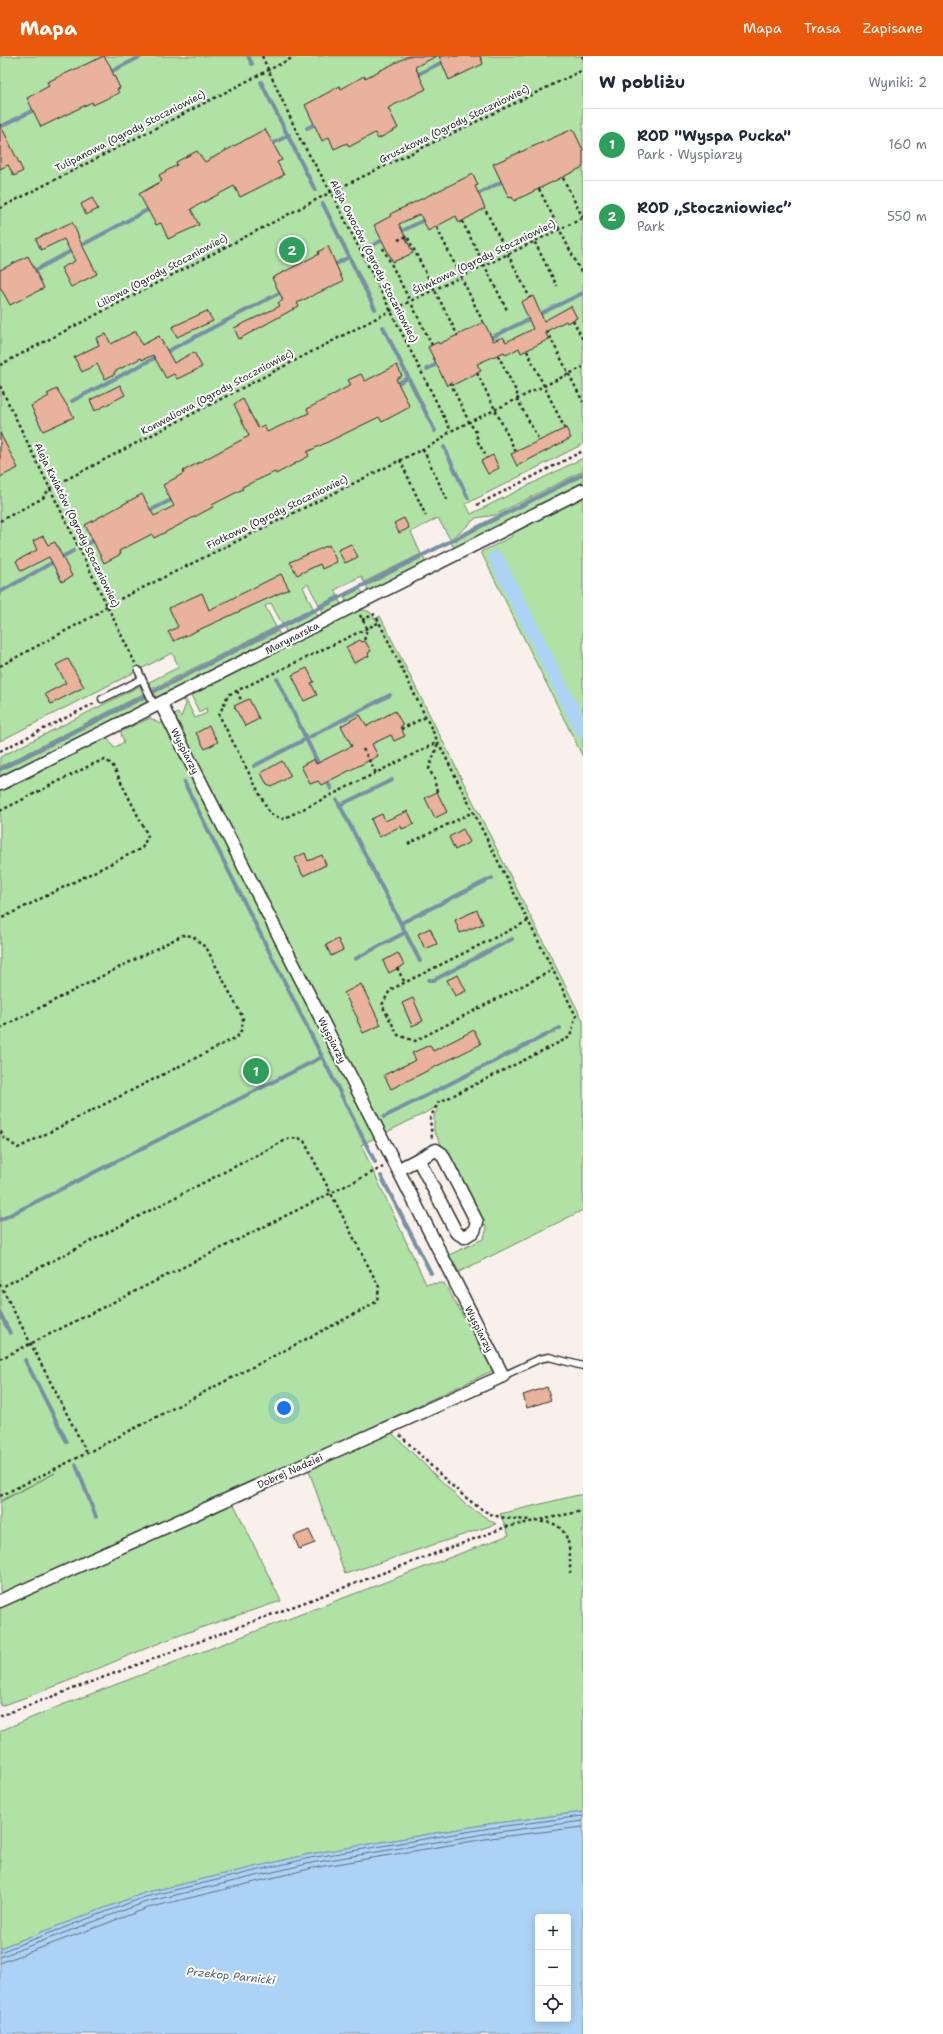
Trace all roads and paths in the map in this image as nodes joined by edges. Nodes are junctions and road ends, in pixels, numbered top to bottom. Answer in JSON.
{"nodes":[{"id":1,"x":262,"y":56,"type":"edge"},
{"id":2,"x":296,"y":56,"type":"edge"},
{"id":3,"x":268,"y":69,"type":"junction"},
{"id":4,"x":583,"y":70,"type":"edge"},
{"id":5,"x":563,"y":178,"type":"dead end"},
{"id":6,"x":539,"y":189,"type":"dead end"},
{"id":7,"x":331,"y":192,"type":"junction"},
{"id":8,"x":0,"y":208,"type":"edge"},
{"id":9,"x":486,"y":211,"type":"dead end"},
{"id":10,"x":583,"y":219,"type":"edge"},
{"id":11,"x":462,"y":221,"type":"dead end"},
{"id":12,"x":437,"y":228,"type":"dead end"},
{"id":13,"x":559,"y":230,"type":"junction"},
{"id":14,"x":532,"y":237,"type":"dead end"},
{"id":15,"x":398,"y":240,"type":"dead end"},
{"id":16,"x":535,"y":242,"type":"junction"},
{"id":17,"x":384,"y":248,"type":"dead end"},
{"id":18,"x":508,"y":254,"type":"junction"},
{"id":19,"x":484,"y":266,"type":"junction"},
{"id":20,"x":582,"y":274,"type":"dead end"},
{"id":21,"x":461,"y":277,"type":"junction"},
{"id":22,"x":557,"y":286,"type":"dead end"},
{"id":23,"x":434,"y":290,"type":"junction"},
{"id":24,"x":530,"y":298,"type":"dead end"},
{"id":25,"x":410,"y":301,"type":"junction"},
{"id":26,"x":412,"y":305,"type":"dead end"},
{"id":27,"x":392,"y":310,"type":"junction"},
{"id":28,"x":507,"y":310,"type":"dead end"},
{"id":29,"x":573,"y":320,"type":"dead end"},
{"id":30,"x":483,"y":322,"type":"dead end"},
{"id":31,"x":547,"y":331,"type":"dead end"},
{"id":32,"x":458,"y":336,"type":"dead end"},
{"id":33,"x":583,"y":340,"type":"edge"},
{"id":34,"x":432,"y":345,"type":"dead end"},
{"id":35,"x":527,"y":351,"type":"dead end"},
{"id":36,"x":498,"y":355,"type":"dead end"},
{"id":37,"x":0,"y":365,"type":"edge"},
{"id":38,"x":583,"y":367,"type":"edge"},
{"id":39,"x":477,"y":373,"type":"dead end"},
{"id":40,"x":569,"y":374,"type":"junction"},
{"id":41,"x":450,"y":382,"type":"dead end"},
{"id":42,"x":0,"y":386,"type":"edge"},
{"id":43,"x":545,"y":386,"type":"junction"},
{"id":44,"x":517,"y":399,"type":"junction"},
{"id":45,"x":583,"y":402,"type":"edge"},
{"id":46,"x":494,"y":410,"type":"junction"},
{"id":47,"x":469,"y":422,"type":"junction"},
{"id":48,"x":565,"y":429,"type":"dead end"},
{"id":49,"x":451,"y":431,"type":"junction"},
{"id":50,"x":539,"y":440,"type":"dead end"},
{"id":51,"x":423,"y":449,"type":"junction"},
{"id":52,"x":583,"y":451,"type":"edge"},
{"id":53,"x":516,"y":452,"type":"dead end"},
{"id":54,"x":486,"y":458,"type":"dead end"},
{"id":55,"x":400,"y":460,"type":"junction"},
{"id":56,"x":50,"y":488,"type":"junction"},
{"id":57,"x":583,"y":490,"type":"edge"},
{"id":58,"x":447,"y":500,"type":"dead end"},
{"id":59,"x":477,"y":505,"type":"dead end"},
{"id":60,"x":426,"y":516,"type":"dead end"},
{"id":61,"x":0,"y":521,"type":"edge"},
{"id":62,"x":108,"y":606,"type":"junction"},
{"id":63,"x":375,"y":614,"type":"dead end"},
{"id":64,"x":377,"y":618,"type":"dead end"},
{"id":65,"x":362,"y":620,"type":"dead end"},
{"id":66,"x":378,"y":623,"type":"junction"},
{"id":67,"x":364,"y":624,"type":"dead end"},
{"id":68,"x":367,"y":628,"type":"junction"},
{"id":69,"x":364,"y":641,"type":"dead end"},
{"id":70,"x":0,"y":666,"type":"edge"},
{"id":71,"x":138,"y":670,"type":"joint"},
{"id":72,"x":143,"y":681,"type":"junction"},
{"id":73,"x":236,"y":691,"type":"junction"},
{"id":74,"x":102,"y":699,"type":"joint"},
{"id":75,"x":242,"y":702,"type":"dead end"},
{"id":76,"x":156,"y":704,"type":"junction"},
{"id":77,"x":426,"y":717,"type":"junction"},
{"id":78,"x":401,"y":729,"type":"dead end"},
{"id":79,"x":438,"y":742,"type":"junction"},
{"id":80,"x":363,"y":748,"type":"dead end"},
{"id":81,"x":0,"y":751,"type":"edge"},
{"id":82,"x":376,"y":773,"type":"junction"},
{"id":83,"x":0,"y":784,"type":"edge"},
{"id":84,"x":437,"y":792,"type":"dead end"},
{"id":85,"x":0,"y":811,"type":"edge"},
{"id":86,"x":473,"y":812,"type":"junction"},
{"id":87,"x":408,"y":844,"type":"dead end"},
{"id":88,"x":0,"y":919,"type":"edge"},
{"id":89,"x":528,"y":921,"type":"junction"},
{"id":90,"x":397,"y":968,"type":"dead end"},
{"id":91,"x":553,"y":970,"type":"junction"},
{"id":92,"x":405,"y":983,"type":"junction"},
{"id":93,"x":0,"y":1028,"type":"edge"},
{"id":94,"x":0,"y":1130,"type":"edge"},
{"id":95,"x":435,"y":1148,"type":"junction"},
{"id":96,"x":418,"y":1159,"type":"junction"},
{"id":97,"x":399,"y":1164,"type":"junction"},
{"id":98,"x":331,"y":1194,"type":"junction"},
{"id":99,"x":0,"y":1284,"type":"edge"},
{"id":100,"x":2,"y":1287,"type":"junction"},
{"id":101,"x":30,"y":1343,"type":"junction"},
{"id":102,"x":0,"y":1359,"type":"edge"},
{"id":103,"x":583,"y":1366,"type":"edge"},
{"id":104,"x":503,"y":1376,"type":"junction"},
{"id":105,"x":391,"y":1426,"type":"junction"},
{"id":106,"x":86,"y":1453,"type":"junction"},
{"id":107,"x":0,"y":1496,"type":"edge"},
{"id":108,"x":583,"y":1511,"type":"edge"},
{"id":109,"x":533,"y":1520,"type":"junction"},
{"id":110,"x":570,"y":1573,"type":"dead end"},
{"id":111,"x":0,"y":1601,"type":"edge"},
{"id":112,"x":0,"y":1716,"type":"edge"}],
"edges":[{"from":1,"to":3,"type":"path","name":"Aleja Owoców (Ogrody Stoczniowiec)"},
{"from":2,"to":3,"type":"path","name":"Tulipanowa (Ogrody Stoczniowiec)"},
{"from":3,"to":7,"type":"path","name":"Aleja Owoców (Ogrody Stoczniowiec)"},
{"from":3,"to":8,"type":"path","name":"Tulipanowa (Ogrody Stoczniowiec)"},
{"from":4,"to":7,"type":"path","name":"Gruszkowa (Ogrody Stoczniowiec)"},
{"from":5,"to":10,"type":"path"},
{"from":6,"to":13,"type":"path"},
{"from":7,"to":27,"type":"path","name":"Aleja Owoców (Ogrody Stoczniowiec)"},
{"from":7,"to":37,"type":"path","name":"Liliowa (Ogrody Stoczniowiec)"},
{"from":9,"to":18,"type":"path"},
{"from":10,"to":13,"type":"path","name":"Śliwkowa (Ogrody Stoczniowiec)"},
{"from":11,"to":19,"type":"path"},
{"from":12,"to":21,"type":"path"},
{"from":13,"to":16,"type":"path","name":"Śliwkowa (Ogrody Stoczniowiec)"},
{"from":13,"to":20,"type":"path"},
{"from":14,"to":16,"type":"path"},
{"from":15,"to":23,"type":"path"},
{"from":16,"to":18,"type":"path","name":"Śliwkowa (Ogrody Stoczniowiec)"},
{"from":16,"to":22,"type":"path"},
{"from":17,"to":25,"type":"path"},
{"from":18,"to":19,"type":"path","name":"Śliwkowa (Ogrody Stoczniowiec)"},
{"from":18,"to":24,"type":"path"},
{"from":19,"to":21,"type":"path","name":"Śliwkowa (Ogrody Stoczniowiec)"},
{"from":19,"to":28,"type":"path"},
{"from":21,"to":23,"type":"path","name":"Śliwkowa (Ogrody Stoczniowiec)"},
{"from":21,"to":30,"type":"path"},
{"from":23,"to":25,"type":"path","name":"Śliwkowa (Ogrody Stoczniowiec)"},
{"from":23,"to":32,"type":"path"},
{"from":25,"to":27,"type":"path","name":"Śliwkowa (Ogrody Stoczniowiec)"},
{"from":26,"to":34,"type":"path"},
{"from":27,"to":49,"type":"path","name":"Aleja Owoców (Ogrody Stoczniowiec)"},
{"from":27,"to":56,"type":"path","name":"Konwaliowa (Ogrody Stoczniowiec)"},
{"from":29,"to":33,"type":"path"},
{"from":31,"to":40,"type":"path"},
{"from":35,"to":43,"type":"path"},
{"from":36,"to":44,"type":"path"},
{"from":38,"to":40,"type":"path","name":"Fiołkowa (Ogrody Stoczniowiec)"},
{"from":39,"to":46,"type":"path"},
{"from":40,"to":43,"type":"path","name":"Fiołkowa (Ogrody Stoczniowiec)"},
{"from":40,"to":45,"type":"path"},
{"from":41,"to":47,"type":"path"},
{"from":42,"to":56,"type":"path","name":"Aleja Kwiatów (Ogrody Stoczniowiec)"},
{"from":43,"to":44,"type":"path","name":"Fiołkowa (Ogrody Stoczniowiec)"},
{"from":43,"to":48,"type":"path"},
{"from":44,"to":46,"type":"path","name":"Fiołkowa (Ogrody Stoczniowiec)"},
{"from":44,"to":50,"type":"path"},
{"from":46,"to":47,"type":"path","name":"Fiołkowa (Ogrody Stoczniowiec)"},
{"from":46,"to":53,"type":"path"},
{"from":47,"to":49,"type":"path","name":"Fiołkowa (Ogrody Stoczniowiec)"},
{"from":47,"to":54,"type":"path"},
{"from":49,"to":51,"type":"path","name":"Fiołkowa (Ogrody Stoczniowiec)"},
{"from":51,"to":55,"type":"path","name":"Fiołkowa (Ogrody Stoczniowiec)"},
{"from":51,"to":58,"type":"path"},
{"from":52,"to":59,"type":"path"},
{"from":55,"to":60,"type":"path"},
{"from":55,"to":62,"type":"path","name":"Fiołkowa (Ogrody Stoczniowiec)"},
{"from":56,"to":61,"type":"path","name":"Konwaliowa (Ogrody Stoczniowiec)"},
{"from":56,"to":62,"type":"path","name":"Aleja Kwiatów (Ogrody Stoczniowiec)"},
{"from":57,"to":76,"type":"street","name":"Marynarska"},
{"from":62,"to":70,"type":"path","name":"Fiołkowa (Ogrody Stoczniowiec)"},
{"from":62,"to":71,"type":"path","name":"Aleja Kwiatów (Ogrody Stoczniowiec)"},
{"from":63,"to":65,"type":"path"},
{"from":64,"to":66,"type":"path"},
{"from":66,"to":68,"type":"path"},
{"from":66,"to":77,"type":"path"},
{"from":67,"to":68,"type":"path"},
{"from":68,"to":69,"type":"path"},
{"from":68,"to":73,"type":"path"},
{"from":71,"to":72,"type":"lane"},
{"from":72,"to":74,"type":"lane"},
{"from":72,"to":76,"type":"lane"},
{"from":73,"to":75,"type":"path"},
{"from":73,"to":82,"type":"path"},
{"from":74,"to":81,"type":"path"},
{"from":76,"to":83,"type":"street","name":"Marynarska"},
{"from":76,"to":97,"type":"street","name":"Wyspiarzy"},
{"from":77,"to":78,"type":"path"},
{"from":77,"to":79,"type":"path"},
{"from":79,"to":82,"type":"path"},
{"from":79,"to":84,"type":"path"},
{"from":79,"to":86,"type":"path"},
{"from":80,"to":82,"type":"path"},
{"from":85,"to":88,"type":"path"},
{"from":86,"to":87,"type":"path"},
{"from":86,"to":89,"type":"path"},
{"from":89,"to":91,"type":"path"},
{"from":89,"to":92,"type":"path"},
{"from":90,"to":92,"type":"path"},
{"from":91,"to":92,"type":"path"},
{"from":91,"to":95,"type":"path"},
{"from":93,"to":94,"type":"path"},
{"from":95,"to":96,"type":"street"},
{"from":95,"to":96,"type":"street"},
{"from":96,"to":97,"type":"street"},
{"from":97,"to":98,"type":"path"},
{"from":97,"to":104,"type":"street","name":"Wyspiarzy"},
{"from":98,"to":100,"type":"path"},
{"from":98,"to":101,"type":"path"},
{"from":98,"to":106,"type":"path"},
{"from":99,"to":100,"type":"path"},
{"from":100,"to":101,"type":"path"},
{"from":101,"to":102,"type":"path"},
{"from":101,"to":106,"type":"path"},
{"from":103,"to":104,"type":"lane","name":"Dobrej Nadziei"},
{"from":104,"to":105,"type":"street","name":"Dobrej Nadziei"},
{"from":105,"to":109,"type":"path"},
{"from":105,"to":111,"type":"street","name":"Dobrej Nadziei"},
{"from":106,"to":107,"type":"path"},
{"from":108,"to":109,"type":"path"},
{"from":109,"to":110,"type":"path"},
{"from":109,"to":112,"type":"path"}]}
